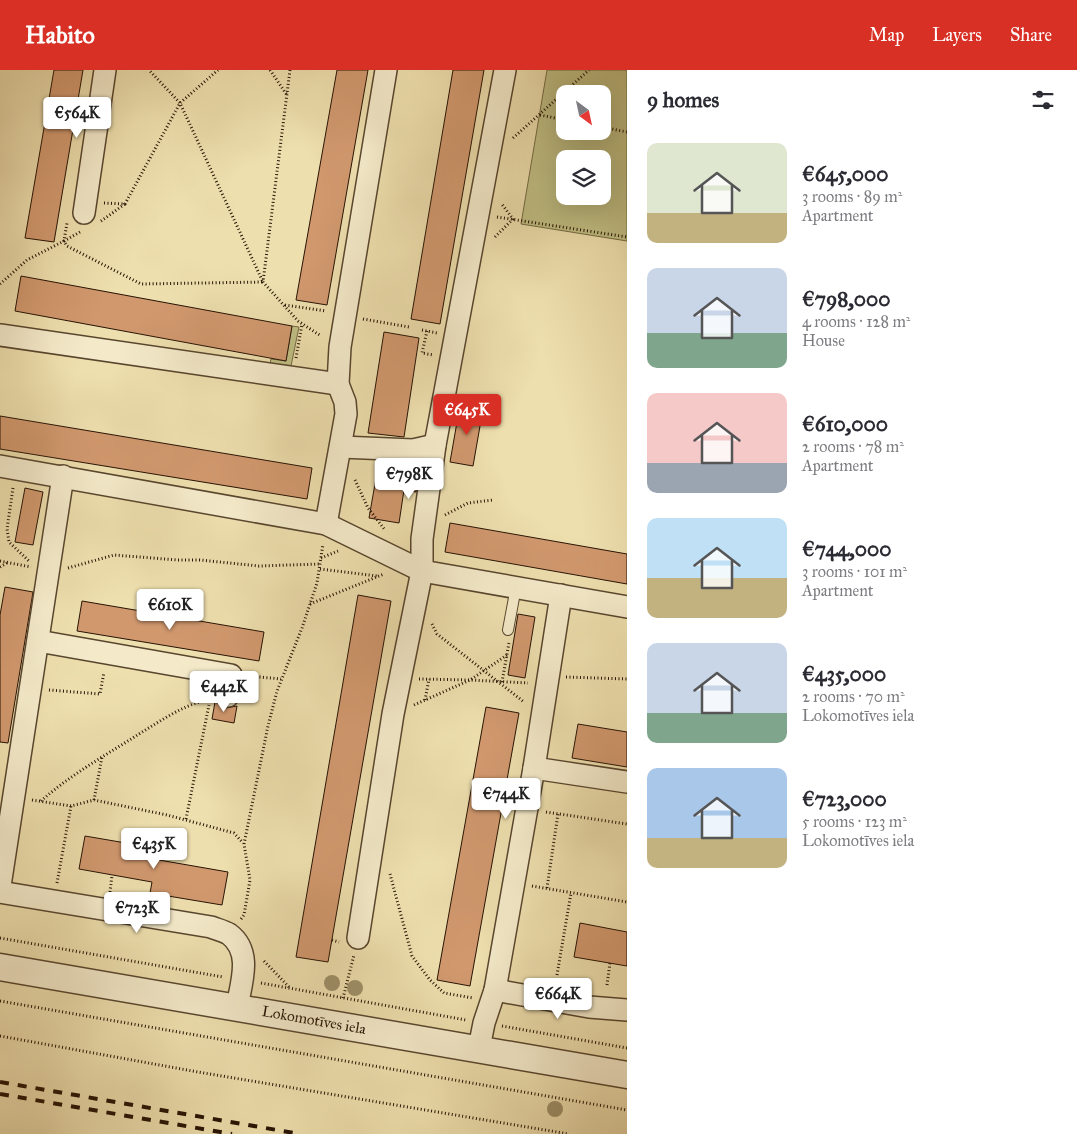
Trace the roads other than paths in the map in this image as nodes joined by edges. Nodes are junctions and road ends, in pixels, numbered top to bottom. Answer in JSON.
{"nodes":[{"id":1,"x":105,"y":70,"type":"edge"},
{"id":2,"x":386,"y":70,"type":"edge"},
{"id":3,"x":505,"y":70,"type":"edge"},
{"id":4,"x":84,"y":208,"type":"road end"},
{"id":5,"x":0,"y":334,"type":"edge"},
{"id":6,"x":338,"y":384,"type":"junction"},
{"id":7,"x":435,"y":445,"type":"junction"},
{"id":8,"x":341,"y":447,"type":"junction"},
{"id":9,"x":8,"y":468,"type":"edge"},
{"id":10,"x":63,"y":476,"type":"junction"},
{"id":11,"x":326,"y":524,"type":"junction"},
{"id":12,"x":415,"y":567,"type":"junction"},
{"id":13,"x":516,"y":587,"type":"junction"},
{"id":14,"x":561,"y":595,"type":"junction"},
{"id":15,"x":627,"y":607,"type":"edge"},
{"id":16,"x":508,"y":630,"type":"road end"},
{"id":17,"x":38,"y":641,"type":"junction"},
{"id":18,"x":219,"y":697,"type":"road end"},
{"id":19,"x":534,"y":768,"type":"junction"},
{"id":20,"x":627,"y":782,"type":"edge"},
{"id":21,"x":0,"y":886,"type":"edge"},
{"id":22,"x":0,"y":892,"type":"edge"},
{"id":23,"x":358,"y":938,"type":"road end"},
{"id":24,"x":0,"y":968,"type":"edge"},
{"id":25,"x":486,"y":994,"type":"junction"},
{"id":26,"x":237,"y":1007,"type":"junction"},
{"id":27,"x":627,"y":1010,"type":"edge"},
{"id":28,"x":481,"y":1036,"type":"junction"},
{"id":29,"x":627,"y":1075,"type":"edge"}],
"edges":[{"from":1,"to":4,"type":"street"},
{"from":2,"to":6,"type":"street"},
{"from":3,"to":7,"type":"street"},
{"from":5,"to":6,"type":"street"},
{"from":6,"to":8,"type":"street"},
{"from":7,"to":8,"type":"street"},
{"from":7,"to":12,"type":"street"},
{"from":8,"to":11,"type":"street"},
{"from":9,"to":10,"type":"street"},
{"from":10,"to":11,"type":"street"},
{"from":10,"to":17,"type":"street"},
{"from":11,"to":12,"type":"street"},
{"from":12,"to":13,"type":"street"},
{"from":12,"to":23,"type":"street"},
{"from":13,"to":14,"type":"street"},
{"from":13,"to":16,"type":"lane"},
{"from":14,"to":15,"type":"street"},
{"from":14,"to":19,"type":"street"},
{"from":17,"to":18,"type":"street"},
{"from":17,"to":21,"type":"street"},
{"from":19,"to":20,"type":"street"},
{"from":19,"to":25,"type":"street"},
{"from":22,"to":26,"type":"street"},
{"from":24,"to":26,"type":"street","name":"Lokomotīves iela"},
{"from":25,"to":27,"type":"street"},
{"from":25,"to":28,"type":"street"},
{"from":26,"to":28,"type":"street","name":"Lokomotīves iela"},
{"from":28,"to":29,"type":"street","name":"Lokomotīves iela"}]}
